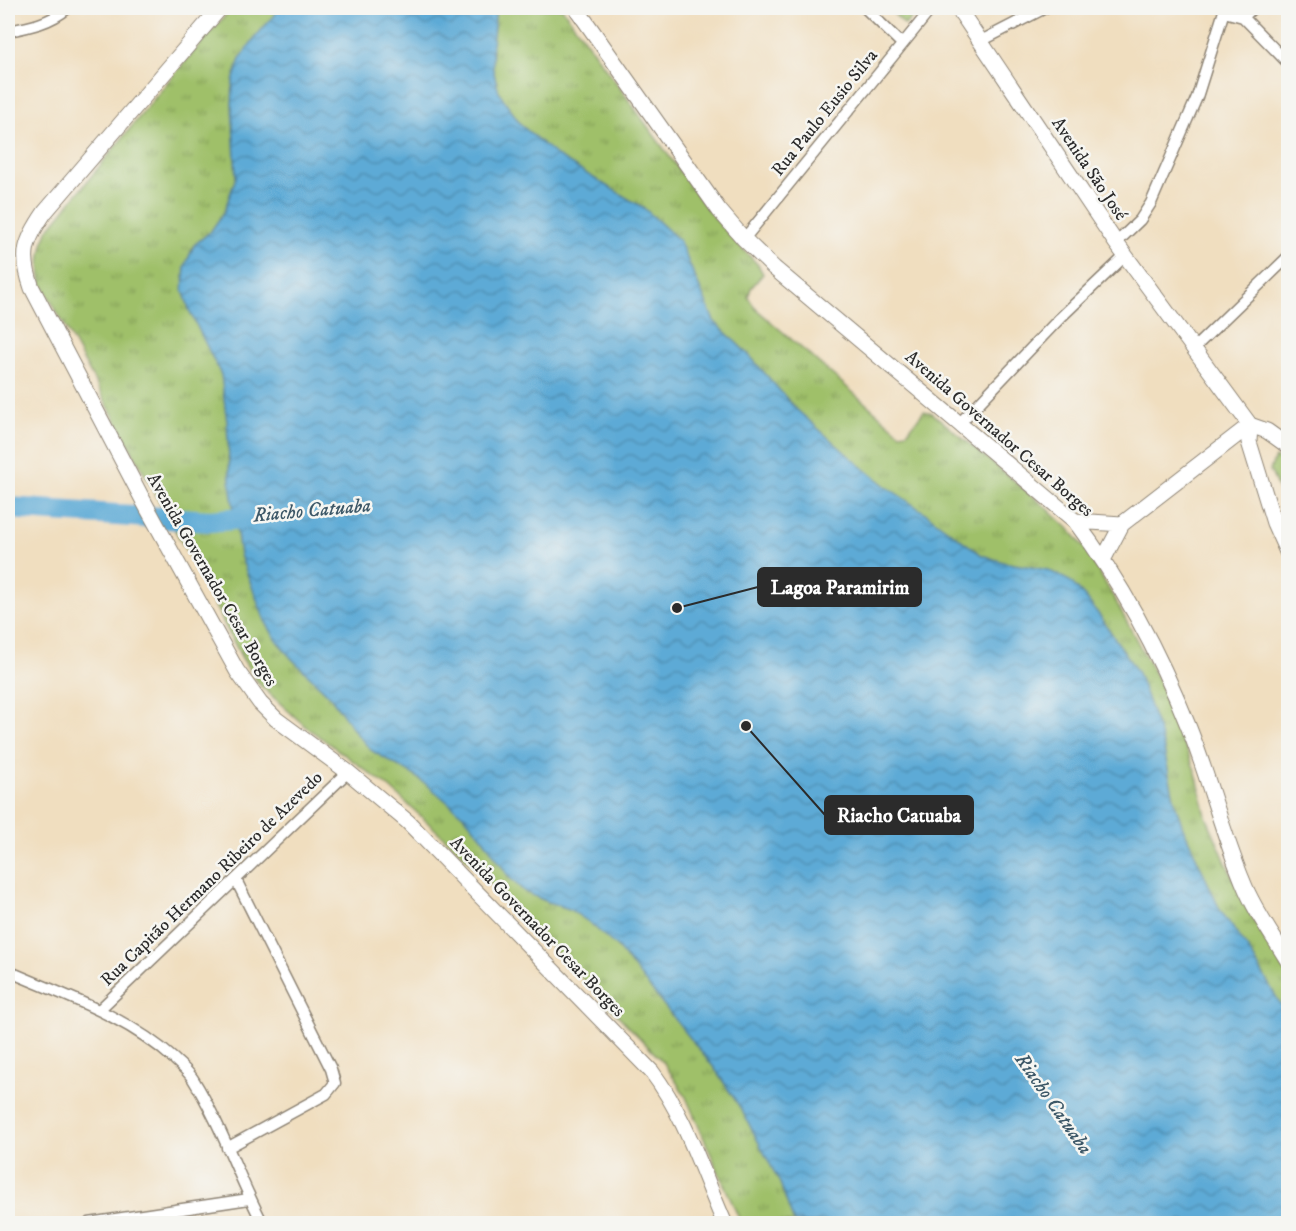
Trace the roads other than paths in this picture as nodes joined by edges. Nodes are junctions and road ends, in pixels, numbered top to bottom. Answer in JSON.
{"nodes":[{"id":1,"x":68,"y":8,"type":"edge"},
{"id":2,"x":220,"y":8,"type":"edge"},
{"id":3,"x":576,"y":8,"type":"edge"},
{"id":4,"x":865,"y":8,"type":"edge"},
{"id":5,"x":932,"y":8,"type":"edge"},
{"id":6,"x":958,"y":8,"type":"edge"},
{"id":7,"x":1045,"y":8,"type":"edge"},
{"id":8,"x":1253,"y":8,"type":"edge"},
{"id":9,"x":1225,"y":10,"type":"edge"},
{"id":10,"x":1243,"y":17,"type":"junction"},
{"id":11,"x":8,"y":31,"type":"edge"},
{"id":12,"x":981,"y":41,"type":"junction"},
{"id":13,"x":902,"y":43,"type":"junction"},
{"id":14,"x":1288,"y":63,"type":"edge"},
{"id":15,"x":744,"y":239,"type":"junction"},
{"id":16,"x":1120,"y":250,"type":"junction"},
{"id":17,"x":1288,"y":257,"type":"edge"},
{"id":18,"x":1194,"y":348,"type":"junction"},
{"id":19,"x":959,"y":424,"type":"junction"},
{"id":20,"x":1250,"y":425,"type":"junction"},
{"id":21,"x":1288,"y":446,"type":"edge"},
{"id":22,"x":1288,"y":513,"type":"edge"},
{"id":23,"x":1075,"y":521,"type":"junction"},
{"id":24,"x":1274,"y":523,"type":"junction"},
{"id":25,"x":1122,"y":524,"type":"junction"},
{"id":26,"x":1288,"y":554,"type":"edge"},
{"id":27,"x":1103,"y":560,"type":"junction"},
{"id":28,"x":348,"y":772,"type":"junction"},
{"id":29,"x":236,"y":880,"type":"junction"},
{"id":30,"x":1288,"y":961,"type":"edge"},
{"id":31,"x":8,"y":971,"type":"edge"},
{"id":32,"x":99,"y":1010,"type":"junction"},
{"id":33,"x":227,"y":1148,"type":"junction"},
{"id":34,"x":249,"y":1199,"type":"junction"},
{"id":35,"x":146,"y":1220,"type":"edge"},
{"id":36,"x":89,"y":1223,"type":"edge"},
{"id":37,"x":263,"y":1224,"type":"edge"},
{"id":38,"x":725,"y":1224,"type":"edge"}],
"edges":[{"from":1,"to":11,"type":"street"},
{"from":2,"to":28,"type":"street","name":"Avenida Governador Cesar Borges"},
{"from":3,"to":15,"type":"street","name":"Avenida Governador Cesar Borges"},
{"from":4,"to":13,"type":"street"},
{"from":5,"to":13,"type":"street","name":"Rua Paulo Eusio Silva"},
{"from":6,"to":12,"type":"street","name":"Avenida São José"},
{"from":7,"to":12,"type":"street"},
{"from":8,"to":10,"type":"street"},
{"from":9,"to":10,"type":"street"},
{"from":9,"to":16,"type":"street"},
{"from":10,"to":14,"type":"street"},
{"from":12,"to":16,"type":"street","name":"Avenida São José"},
{"from":13,"to":15,"type":"street","name":"Rua Paulo Eusio Silva"},
{"from":15,"to":19,"type":"street","name":"Avenida Governador Cesar Borges"},
{"from":16,"to":18,"type":"street","name":"Avenida São José"},
{"from":16,"to":19,"type":"street"},
{"from":17,"to":18,"type":"street"},
{"from":18,"to":20,"type":"street","name":"Avenida São José"},
{"from":19,"to":23,"type":"street","name":"Avenida Governador Cesar Borges"},
{"from":20,"to":21,"type":"street"},
{"from":20,"to":24,"type":"street"},
{"from":20,"to":25,"type":"street"},
{"from":22,"to":24,"type":"street"},
{"from":23,"to":25,"type":"street"},
{"from":23,"to":27,"type":"street","name":"Avenida Governador Cesar Borges"},
{"from":24,"to":26,"type":"street"},
{"from":25,"to":27,"type":"street"},
{"from":27,"to":30,"type":"street","name":"Avenida Governador Cesar Borges"},
{"from":28,"to":29,"type":"street","name":"Rua Capitão Hermano Ribeiro de Azevedo"},
{"from":28,"to":38,"type":"street","name":"Avenida Governador Cesar Borges"},
{"from":29,"to":32,"type":"street","name":"Rua Capitão Hermano Ribeiro de Azevedo"},
{"from":29,"to":33,"type":"street"},
{"from":31,"to":32,"type":"street"},
{"from":32,"to":33,"type":"street"},
{"from":33,"to":34,"type":"street"},
{"from":34,"to":35,"type":"street"},
{"from":34,"to":37,"type":"street"},
{"from":35,"to":36,"type":"street"}]}
